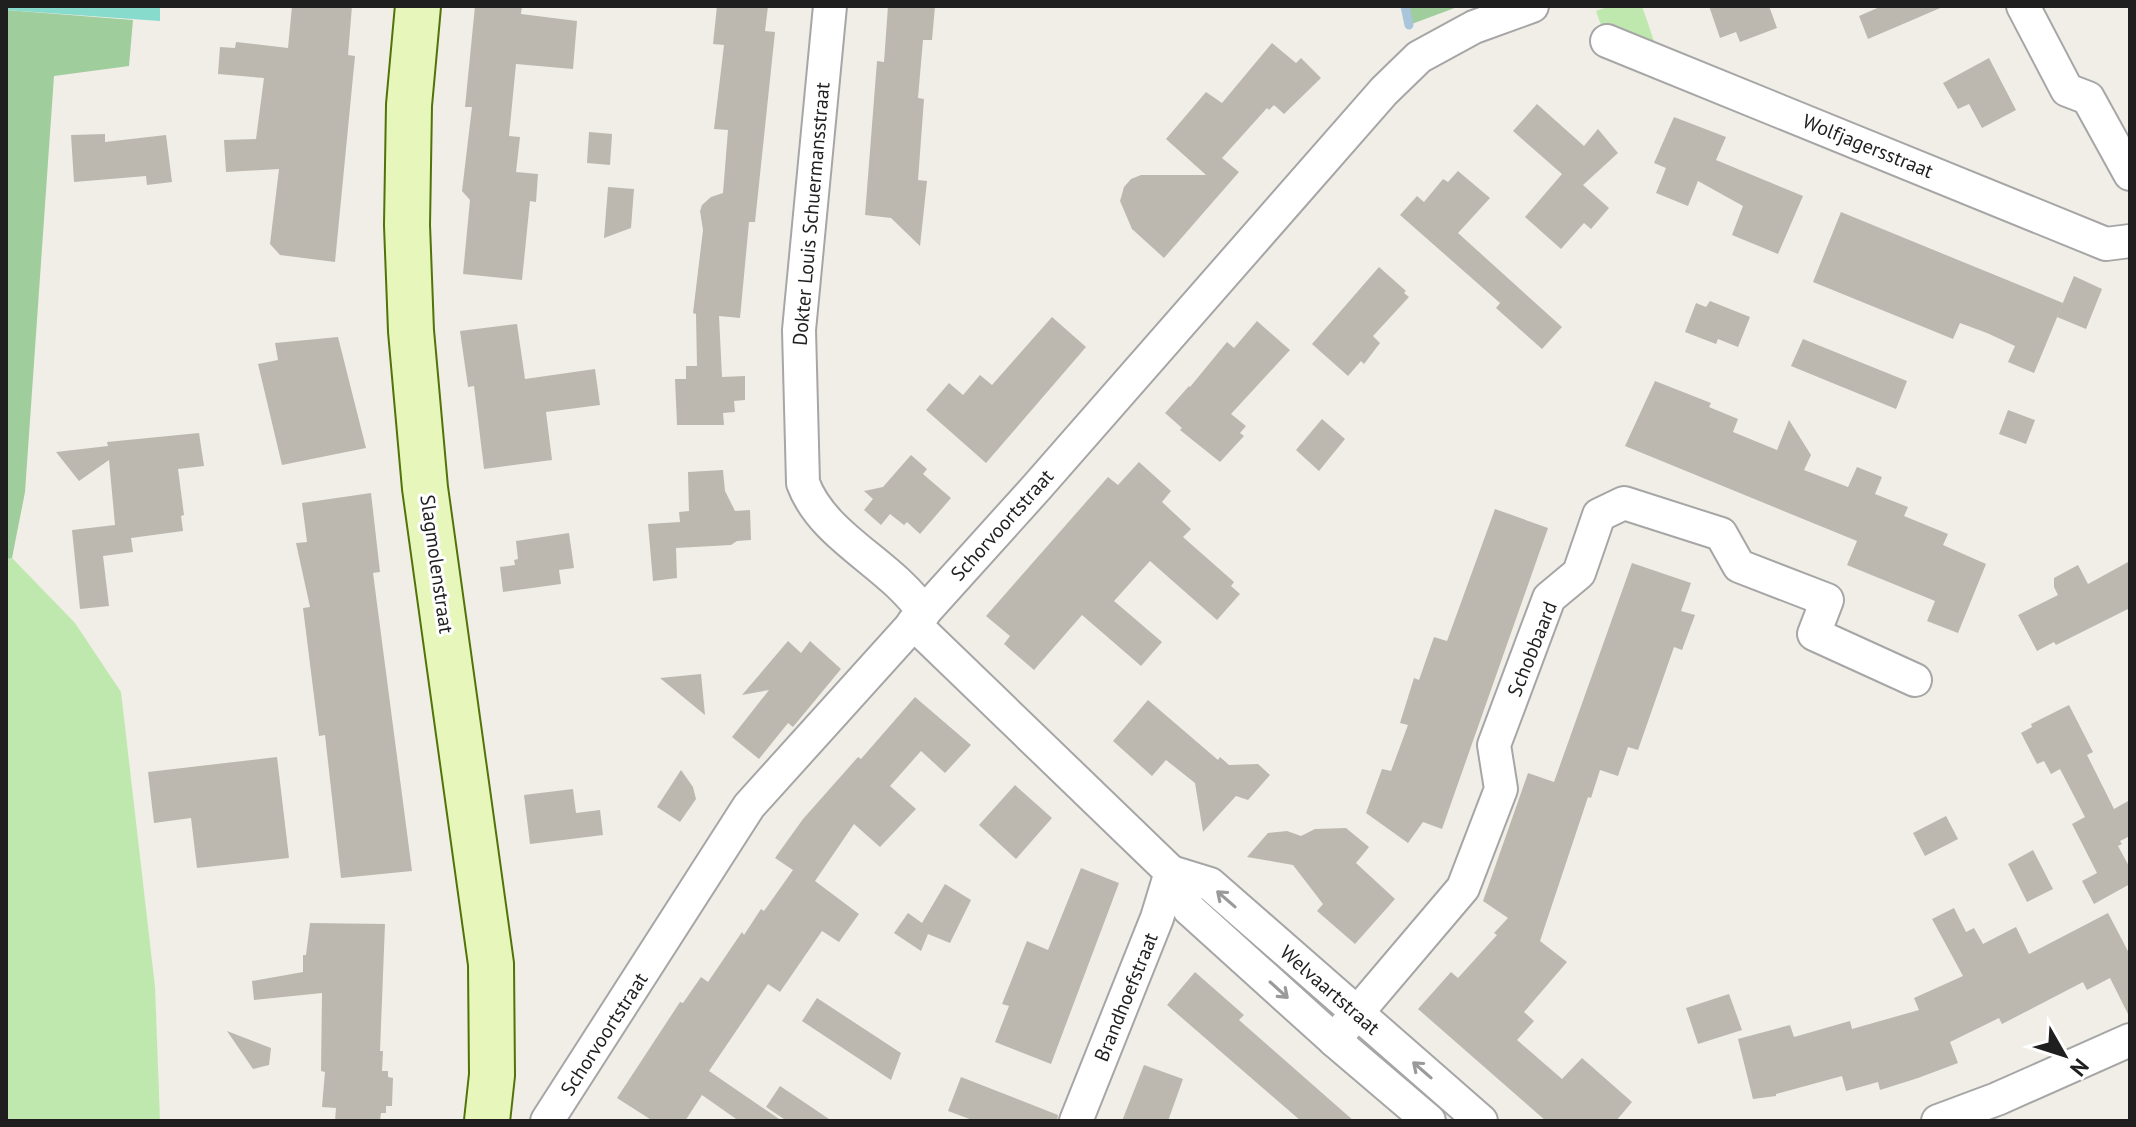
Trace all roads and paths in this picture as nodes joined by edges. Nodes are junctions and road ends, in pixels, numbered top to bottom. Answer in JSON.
{"nodes":[{"id":1,"x":418,"y":6,"type":"edge"},
{"id":2,"x":830,"y":6,"type":"edge"},
{"id":3,"x":1532,"y":6,"type":"edge"},
{"id":4,"x":2023,"y":6,"type":"edge"},
{"id":5,"x":1607,"y":41,"type":"dead end"},
{"id":6,"x":2130,"y":174,"type":"edge"},
{"id":7,"x":2130,"y":241,"type":"edge"},
{"id":8,"x":918,"y":618,"type":"junction"},
{"id":9,"x":1915,"y":680,"type":"dead end"},
{"id":10,"x":1171,"y":872,"type":"junction"},
{"id":11,"x":1356,"y":1013,"type":"junction"},
{"id":12,"x":1334,"y":1040,"type":"junction"},
{"id":13,"x":2130,"y":1040,"type":"edge"},
{"id":14,"x":487,"y":1121,"type":"edge"},
{"id":15,"x":547,"y":1121,"type":"edge"},
{"id":16,"x":1076,"y":1121,"type":"edge"},
{"id":17,"x":1429,"y":1121,"type":"edge"},
{"id":18,"x":1481,"y":1121,"type":"edge"},
{"id":19,"x":1938,"y":1121,"type":"edge"}],
"edges":[{"from":1,"to":14,"type":"street","name":"Slagmolenstraat"},
{"from":2,"to":8,"type":"street","name":"Dokter Louis Schuermansstraat"},
{"from":3,"to":8,"type":"street","name":"Schorvoortstraat"},
{"from":4,"to":6,"type":"street"},
{"from":5,"to":7,"type":"street","name":"Wolfjagersstraat"},
{"from":8,"to":10,"type":"street","name":"Welvaartstraat"},
{"from":8,"to":15,"type":"street","name":"Schorvoortstraat"},
{"from":9,"to":11,"type":"street","name":"Schobbaard"},
{"from":11,"to":10,"type":"street","name":"Welvaartstraat","one_way":true},
{"from":10,"to":12,"type":"street","name":"Welvaartstraat","one_way":true},
{"from":10,"to":16,"type":"street","name":"Brandhoefstraat"},
{"from":11,"to":12,"type":"street"},
{"from":18,"to":11,"type":"street","name":"Welvaartstraat","one_way":true},
{"from":12,"to":17,"type":"street","name":"Welvaartstraat"},
{"from":13,"to":19,"type":"street"}]}
